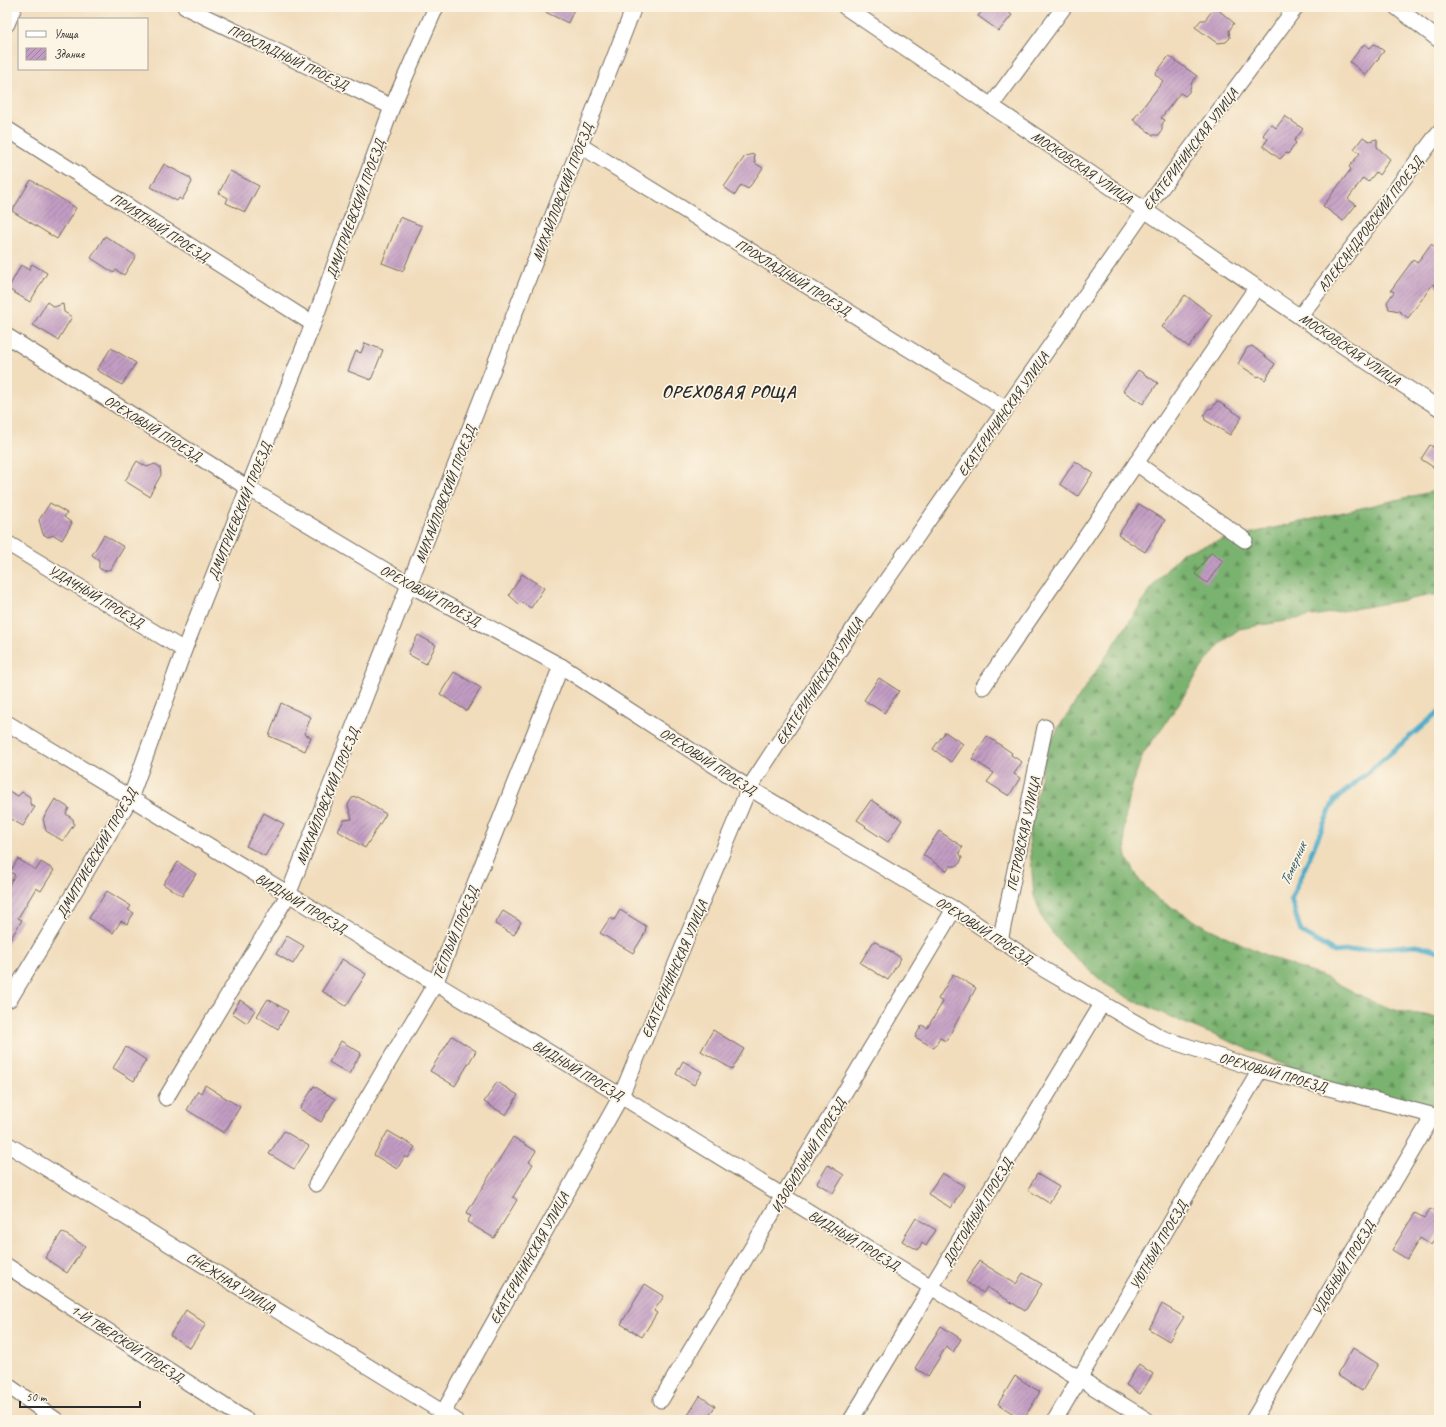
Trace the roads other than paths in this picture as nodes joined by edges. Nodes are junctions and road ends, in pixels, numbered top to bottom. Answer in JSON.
{"nodes":[{"id":1,"x":14,"y":7,"type":"edge"},
{"id":2,"x":185,"y":7,"type":"edge"},
{"id":3,"x":436,"y":7,"type":"edge"},
{"id":4,"x":634,"y":7,"type":"edge"},
{"id":5,"x":845,"y":7,"type":"edge"},
{"id":6,"x":1064,"y":7,"type":"edge"},
{"id":7,"x":1296,"y":7,"type":"edge"},
{"id":8,"x":1396,"y":7,"type":"edge"},
{"id":9,"x":7,"y":24,"type":"edge"},
{"id":10,"x":1439,"y":40,"type":"edge"},
{"id":11,"x":991,"y":106,"type":"junction"},
{"id":12,"x":392,"y":107,"type":"junction"},
{"id":13,"x":7,"y":129,"type":"edge"},
{"id":14,"x":1439,"y":132,"type":"edge"},
{"id":15,"x":581,"y":146,"type":"junction"},
{"id":16,"x":1145,"y":210,"type":"junction"},
{"id":17,"x":1256,"y":288,"type":"junction"},
{"id":18,"x":1301,"y":315,"type":"junction"},
{"id":19,"x":313,"y":324,"type":"junction"},
{"id":20,"x":7,"y":336,"type":"edge"},
{"id":21,"x":1439,"y":408,"type":"edge"},
{"id":22,"x":1006,"y":409,"type":"junction"},
{"id":23,"x":1136,"y":463,"type":"junction"},
{"id":24,"x":248,"y":488,"type":"junction"},
{"id":25,"x":1245,"y":540,"type":"dead end"},
{"id":26,"x":7,"y":543,"type":"edge"},
{"id":27,"x":410,"y":585,"type":"junction"},
{"id":28,"x":184,"y":650,"type":"junction"},
{"id":29,"x":561,"y":666,"type":"junction"},
{"id":30,"x":983,"y":687,"type":"dead end"},
{"id":31,"x":7,"y":723,"type":"edge"},
{"id":32,"x":1045,"y":727,"type":"dead end"},
{"id":33,"x":749,"y":788,"type":"junction"},
{"id":34,"x":130,"y":799,"type":"junction"},
{"id":35,"x":288,"y":895,"type":"junction"},
{"id":36,"x":954,"y":909,"type":"junction"},
{"id":37,"x":1000,"y":941,"type":"junction"},
{"id":38,"x":435,"y":984,"type":"junction"},
{"id":39,"x":10,"y":999,"type":"dead end"},
{"id":40,"x":1102,"y":1004,"type":"junction"},
{"id":41,"x":1260,"y":1070,"type":"junction"},
{"id":42,"x":621,"y":1096,"type":"junction"},
{"id":43,"x":166,"y":1098,"type":"dead end"},
{"id":44,"x":1436,"y":1117,"type":"edge"},
{"id":45,"x":7,"y":1144,"type":"edge"},
{"id":46,"x":316,"y":1184,"type":"dead end"},
{"id":47,"x":782,"y":1197,"type":"junction"},
{"id":48,"x":7,"y":1266,"type":"edge"},
{"id":49,"x":932,"y":1287,"type":"junction"},
{"id":50,"x":1080,"y":1379,"type":"junction"},
{"id":51,"x":7,"y":1385,"type":"edge"},
{"id":52,"x":661,"y":1400,"type":"dead end"},
{"id":53,"x":446,"y":1418,"type":"edge"},
{"id":54,"x":56,"y":1420,"type":"edge"},
{"id":55,"x":246,"y":1420,"type":"edge"},
{"id":56,"x":851,"y":1420,"type":"edge"},
{"id":57,"x":1055,"y":1420,"type":"edge"},
{"id":58,"x":1147,"y":1420,"type":"edge"},
{"id":59,"x":1253,"y":1420,"type":"edge"}],
"edges":[{"from":1,"to":9,"type":"street"},
{"from":2,"to":12,"type":"street","name":"ПРОХЛАДНЫЙ ПРОЕЗД"},
{"from":3,"to":12,"type":"street","name":"ДМИТРИЕВСКИЙ ПРОЕЗД"},
{"from":4,"to":15,"type":"street","name":"МИХАЙЛОВСКИЙ ПРОЕЗД"},
{"from":5,"to":11,"type":"street","name":"МОСКОВСКАЯ УЛИЦА"},
{"from":6,"to":11,"type":"street"},
{"from":7,"to":16,"type":"street","name":"ЕКАТЕРИНИНСКАЯ УЛИЦА"},
{"from":8,"to":10,"type":"street"},
{"from":11,"to":16,"type":"street","name":"МОСКОВСКАЯ УЛИЦА"},
{"from":12,"to":19,"type":"street","name":"ДМИТРИЕВСКИЙ ПРОЕЗД"},
{"from":13,"to":19,"type":"street","name":"ПРИЯТНЫЙ ПРОЕЗД"},
{"from":14,"to":18,"type":"street","name":"АЛЕКСАНДРОВСКИЙ ПРОЕЗД"},
{"from":15,"to":22,"type":"street","name":"ПРОХЛАДНЫЙ ПРОЕЗД"},
{"from":15,"to":27,"type":"street","name":"МИХАЙЛОВСКИЙ ПРОЕЗД"},
{"from":16,"to":17,"type":"street","name":"МОСКОВСКАЯ УЛИЦА"},
{"from":16,"to":22,"type":"street","name":"ЕКАТЕРИНИНСКАЯ УЛИЦА"},
{"from":17,"to":18,"type":"street","name":"МОСКОВСКАЯ УЛИЦА"},
{"from":17,"to":23,"type":"street"},
{"from":18,"to":21,"type":"street","name":"МОСКОВСКАЯ УЛИЦА"},
{"from":19,"to":24,"type":"street","name":"ДМИТРИЕВСКИЙ ПРОЕЗД"},
{"from":20,"to":24,"type":"street","name":"ОРЕХОВЫЙ ПРОЕЗД"},
{"from":22,"to":33,"type":"street","name":"ЕКАТЕРИНИНСКАЯ УЛИЦА"},
{"from":23,"to":25,"type":"street"},
{"from":23,"to":30,"type":"street"},
{"from":24,"to":27,"type":"street","name":"ОРЕХОВЫЙ ПРОЕЗД"},
{"from":24,"to":28,"type":"street","name":"ДМИТРИЕВСКИЙ ПРОЕЗД"},
{"from":26,"to":28,"type":"street","name":"УДАЧНЫЙ ПРОЕЗД"},
{"from":27,"to":29,"type":"street","name":"ОРЕХОВЫЙ ПРОЕЗД"},
{"from":27,"to":35,"type":"street","name":"МИХАЙЛОВСКИЙ ПРОЕЗД"},
{"from":28,"to":34,"type":"street","name":"ДМИТРИЕВСКИЙ ПРОЕЗД"},
{"from":29,"to":33,"type":"street","name":"ОРЕХОВЫЙ ПРОЕЗД"},
{"from":29,"to":38,"type":"street","name":"ТЁПЛЫЙ ПРОЕЗД"},
{"from":31,"to":34,"type":"street","name":"ВИДНЫЙ ПРОЕЗД"},
{"from":32,"to":37,"type":"street","name":"ПЕТРОВСКАЯ УЛИЦА"},
{"from":33,"to":36,"type":"street","name":"ОРЕХОВЫЙ ПРОЕЗД"},
{"from":33,"to":42,"type":"street","name":"ЕКАТЕРИНИНСКАЯ УЛИЦА"},
{"from":34,"to":35,"type":"street","name":"ВИДНЫЙ ПРОЕЗД"},
{"from":34,"to":39,"type":"street","name":"ДМИТРИЕВСКИЙ ПРОЕЗД"},
{"from":35,"to":38,"type":"street","name":"ВИДНЫЙ ПРОЕЗД"},
{"from":35,"to":43,"type":"street","name":"МИХАЙЛОВСКИЙ ПРОЕЗД"},
{"from":36,"to":37,"type":"street","name":"ОРЕХОВЫЙ ПРОЕЗД"},
{"from":36,"to":47,"type":"street","name":"ИЗОБИЛЬНЫЙ ПРОЕЗД"},
{"from":37,"to":40,"type":"street","name":"ОРЕХОВЫЙ ПРОЕЗД"},
{"from":38,"to":42,"type":"street","name":"ВИДНЫЙ ПРОЕЗД"},
{"from":38,"to":46,"type":"street","name":"ТЁПЛЫЙ ПРОЕЗД"},
{"from":40,"to":41,"type":"street","name":"ОРЕХОВЫЙ ПРОЕЗД"},
{"from":40,"to":49,"type":"street","name":"ДОСТОЙНЫЙ ПРОЕЗД"},
{"from":41,"to":44,"type":"street","name":"ОРЕХОВЫЙ ПРОЕЗД"},
{"from":41,"to":50,"type":"street","name":"УЮТНЫЙ ПРОЕЗД"},
{"from":42,"to":47,"type":"street","name":"ВИДНЫЙ ПРОЕЗД"},
{"from":42,"to":53,"type":"street","name":"ЕКАТЕРИНИНСКАЯ УЛИЦА"},
{"from":44,"to":59,"type":"street","name":"УДОБНЫЙ ПРОЕЗД"},
{"from":45,"to":53,"type":"street","name":"СНЕЖНАЯ УЛИЦА"},
{"from":47,"to":49,"type":"street","name":"ВИДНЫЙ ПРОЕЗД"},
{"from":47,"to":52,"type":"street","name":"ИЗОБИЛЬНЫЙ ПРОЕЗД"},
{"from":48,"to":55,"type":"street","name":"1-Й ТВЕРСКОЙ ПРОЕЗД"},
{"from":49,"to":50,"type":"street","name":"ВИДНЫЙ ПРОЕЗД"},
{"from":49,"to":56,"type":"street","name":"ДОСТОЙНЫЙ ПРОЕЗД"},
{"from":50,"to":57,"type":"street","name":"УЮТНЫЙ ПРОЕЗД"},
{"from":50,"to":58,"type":"street","name":"ВИДНЫЙ ПРОЕЗД"},
{"from":51,"to":54,"type":"street"}]}
